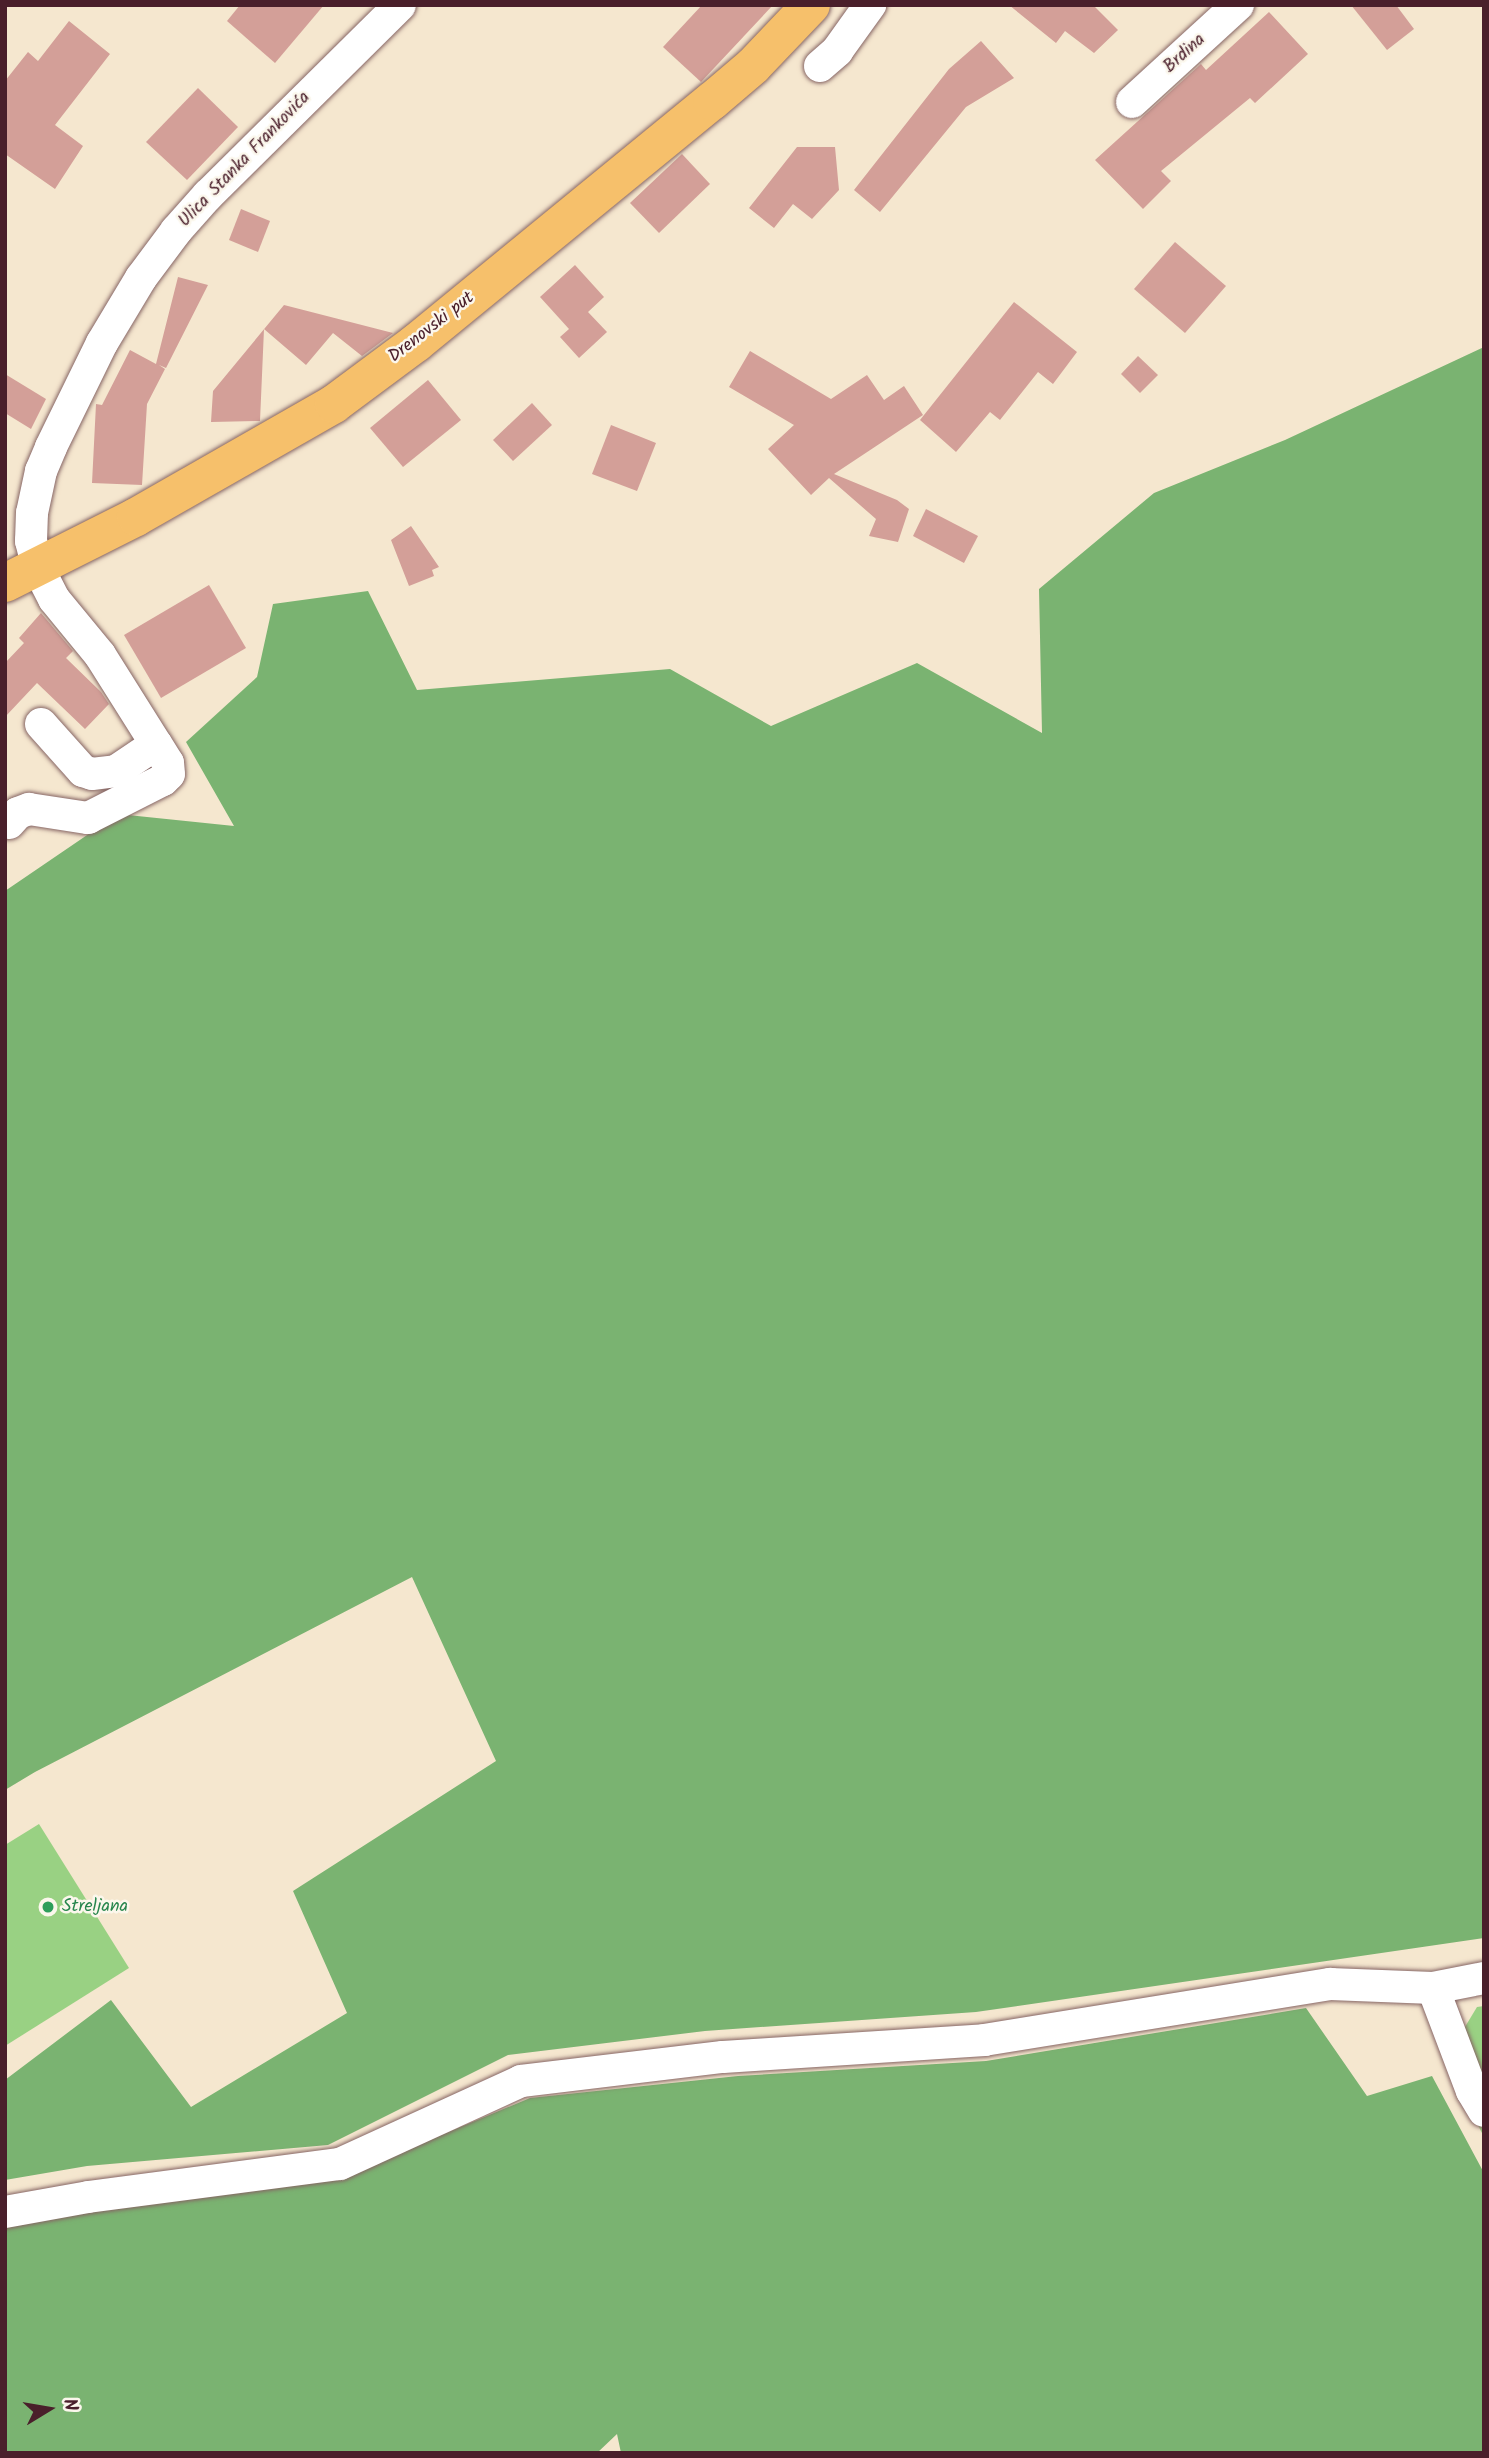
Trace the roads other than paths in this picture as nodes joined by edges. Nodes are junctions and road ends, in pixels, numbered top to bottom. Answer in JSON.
{"nodes":[{"id":1,"x":400,"y":5,"type":"edge"},
{"id":2,"x":811,"y":5,"type":"edge"},
{"id":3,"x":870,"y":5,"type":"edge"},
{"id":4,"x":1238,"y":5,"type":"edge"},
{"id":5,"x":820,"y":66,"type":"dead end"},
{"id":6,"x":1132,"y":102,"type":"dead end"},
{"id":7,"x":21,"y":574,"type":"edge"},
{"id":8,"x":41,"y":724,"type":"dead end"},
{"id":9,"x":156,"y":744,"type":"junction"},
{"id":10,"x":9,"y":823,"type":"dead end"},
{"id":11,"x":1484,"y":1979,"type":"edge"},
{"id":12,"x":1433,"y":1988,"type":"junction"},
{"id":13,"x":1484,"y":2110,"type":"edge"},
{"id":14,"x":5,"y":2212,"type":"edge"}],
"edges":[{"from":1,"to":7,"type":"street","name":"Ulica Stanka Frankovića"},
{"from":2,"to":7,"type":"main road","name":"Drenovski put"},
{"from":3,"to":5,"type":"street"},
{"from":4,"to":6,"type":"street","name":"Brdina"},
{"from":7,"to":9,"type":"street","name":"Ulica Stanka Frankovića"},
{"from":8,"to":9,"type":"street"},
{"from":9,"to":10,"type":"street","name":"Ulica Stanka Frankovića"},
{"from":11,"to":12,"type":"street"},
{"from":12,"to":13,"type":"street"},
{"from":12,"to":14,"type":"street"}]}
